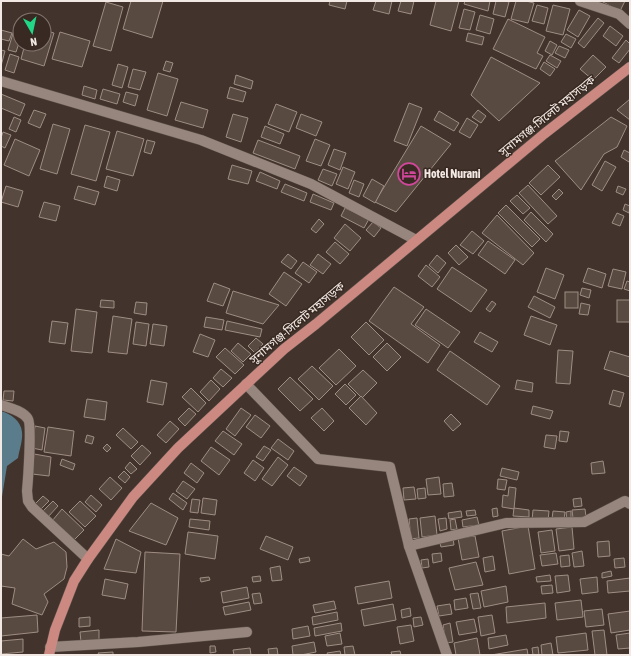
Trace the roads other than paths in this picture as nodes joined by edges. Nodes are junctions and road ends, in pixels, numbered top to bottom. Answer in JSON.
{"nodes":[{"id":1,"x":580,"y":1,"type":"edge"},
{"id":2,"x":630,"y":24,"type":"edge"},
{"id":3,"x":630,"y":67,"type":"edge"},
{"id":4,"x":1,"y":82,"type":"edge"},
{"id":5,"x":416,"y":240,"type":"junction"},
{"id":6,"x":246,"y":384,"type":"junction"},
{"id":7,"x":1,"y":405,"type":"edge"},
{"id":8,"x":630,"y":504,"type":"edge"},
{"id":9,"x":408,"y":546,"type":"junction"},
{"id":10,"x":88,"y":559,"type":"junction"},
{"id":11,"x":247,"y":632,"type":"dead end"},
{"id":12,"x":49,"y":651,"type":"edge"},
{"id":13,"x":447,"y":655,"type":"edge"}],
"edges":[{"from":1,"to":2,"type":"street"},
{"from":3,"to":5,"type":"main road","name":"সুনামগঞ্জ-সিলেট মহাসড়ক"},
{"from":4,"to":5,"type":"street"},
{"from":5,"to":6,"type":"main road","name":"সুনামগঞ্জ-সিলেট মহাসড়ক"},
{"from":6,"to":9,"type":"street"},
{"from":6,"to":10,"type":"main road","name":"সুনামগঞ্জ-সিলেট মহাসড়ক"},
{"from":7,"to":10,"type":"street"},
{"from":8,"to":9,"type":"street"},
{"from":9,"to":13,"type":"street"},
{"from":10,"to":12,"type":"main road","name":"সুনামগঞ্জ-সিলেট মহাসড়ক"},
{"from":11,"to":12,"type":"street"}]}
